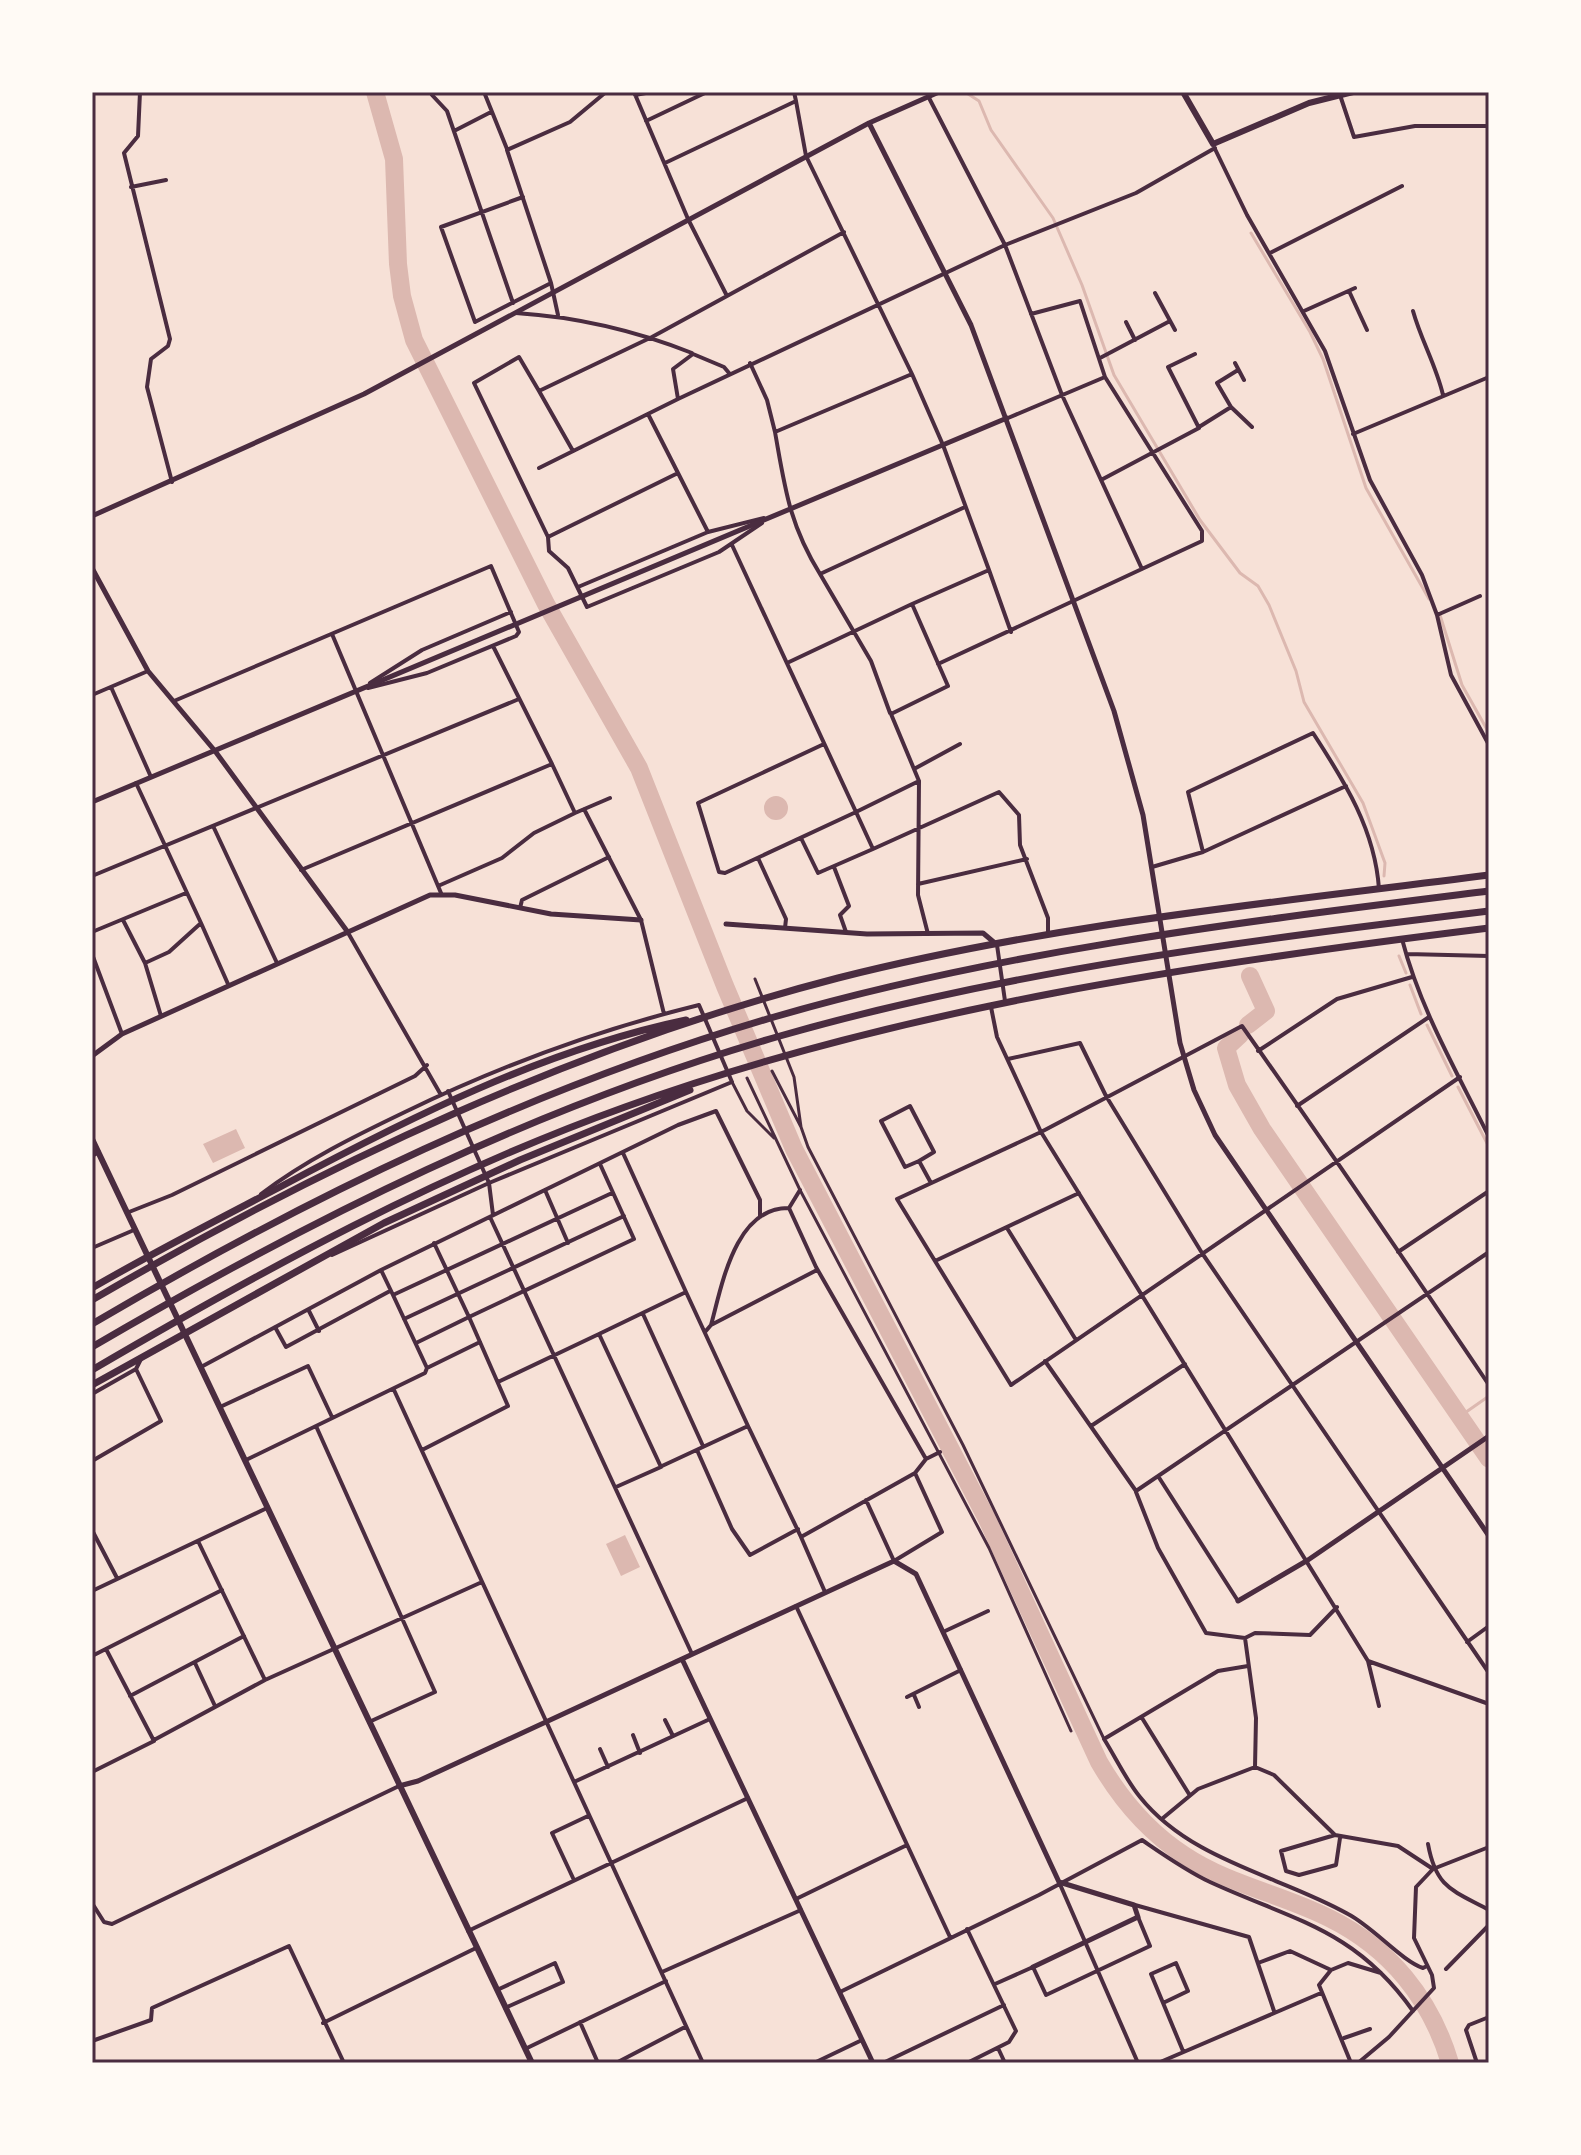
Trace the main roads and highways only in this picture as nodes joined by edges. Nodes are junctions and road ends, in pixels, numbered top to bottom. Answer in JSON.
{"nodes":[{"id":1,"x":1183,"y":92,"type":"edge"},
{"id":2,"x":1353,"y":92,"type":"edge"},
{"id":3,"x":1489,"y":875,"type":"edge"},
{"id":4,"x":1489,"y":891,"type":"edge"},
{"id":5,"x":1489,"y":911,"type":"edge"},
{"id":6,"x":1489,"y":928,"type":"edge"},
{"id":7,"x":713,"y":1015,"type":"junction"},
{"id":8,"x":720,"y":1075,"type":"junction"},
{"id":9,"x":92,"y":1139,"type":"edge"},
{"id":10,"x":149,"y":1255,"type":"junction"},
{"id":11,"x":92,"y":1288,"type":"edge"},
{"id":12,"x":92,"y":1300,"type":"edge"},
{"id":13,"x":92,"y":1324,"type":"edge"},
{"id":14,"x":185,"y":1332,"type":"junction"},
{"id":15,"x":92,"y":1347,"type":"edge"},
{"id":16,"x":92,"y":1370,"type":"edge"},
{"id":17,"x":92,"y":1385,"type":"edge"},
{"id":18,"x":532,"y":2063,"type":"edge"}],
"edges":[{"from":1,"to":2,"type":"main road"},
{"from":3,"to":7,"type":"highway"},
{"from":4,"to":13,"type":"highway"},
{"from":5,"to":15,"type":"highway"},
{"from":6,"to":8,"type":"highway"},
{"from":7,"to":10,"type":"highway"},
{"from":7,"to":12,"type":"highway"},
{"from":8,"to":14,"type":"highway"},
{"from":8,"to":16,"type":"highway"},
{"from":9,"to":10,"type":"main road"},
{"from":10,"to":11,"type":"highway"},
{"from":10,"to":14,"type":"main road"},
{"from":14,"to":17,"type":"highway"},
{"from":14,"to":18,"type":"main road"}]}
